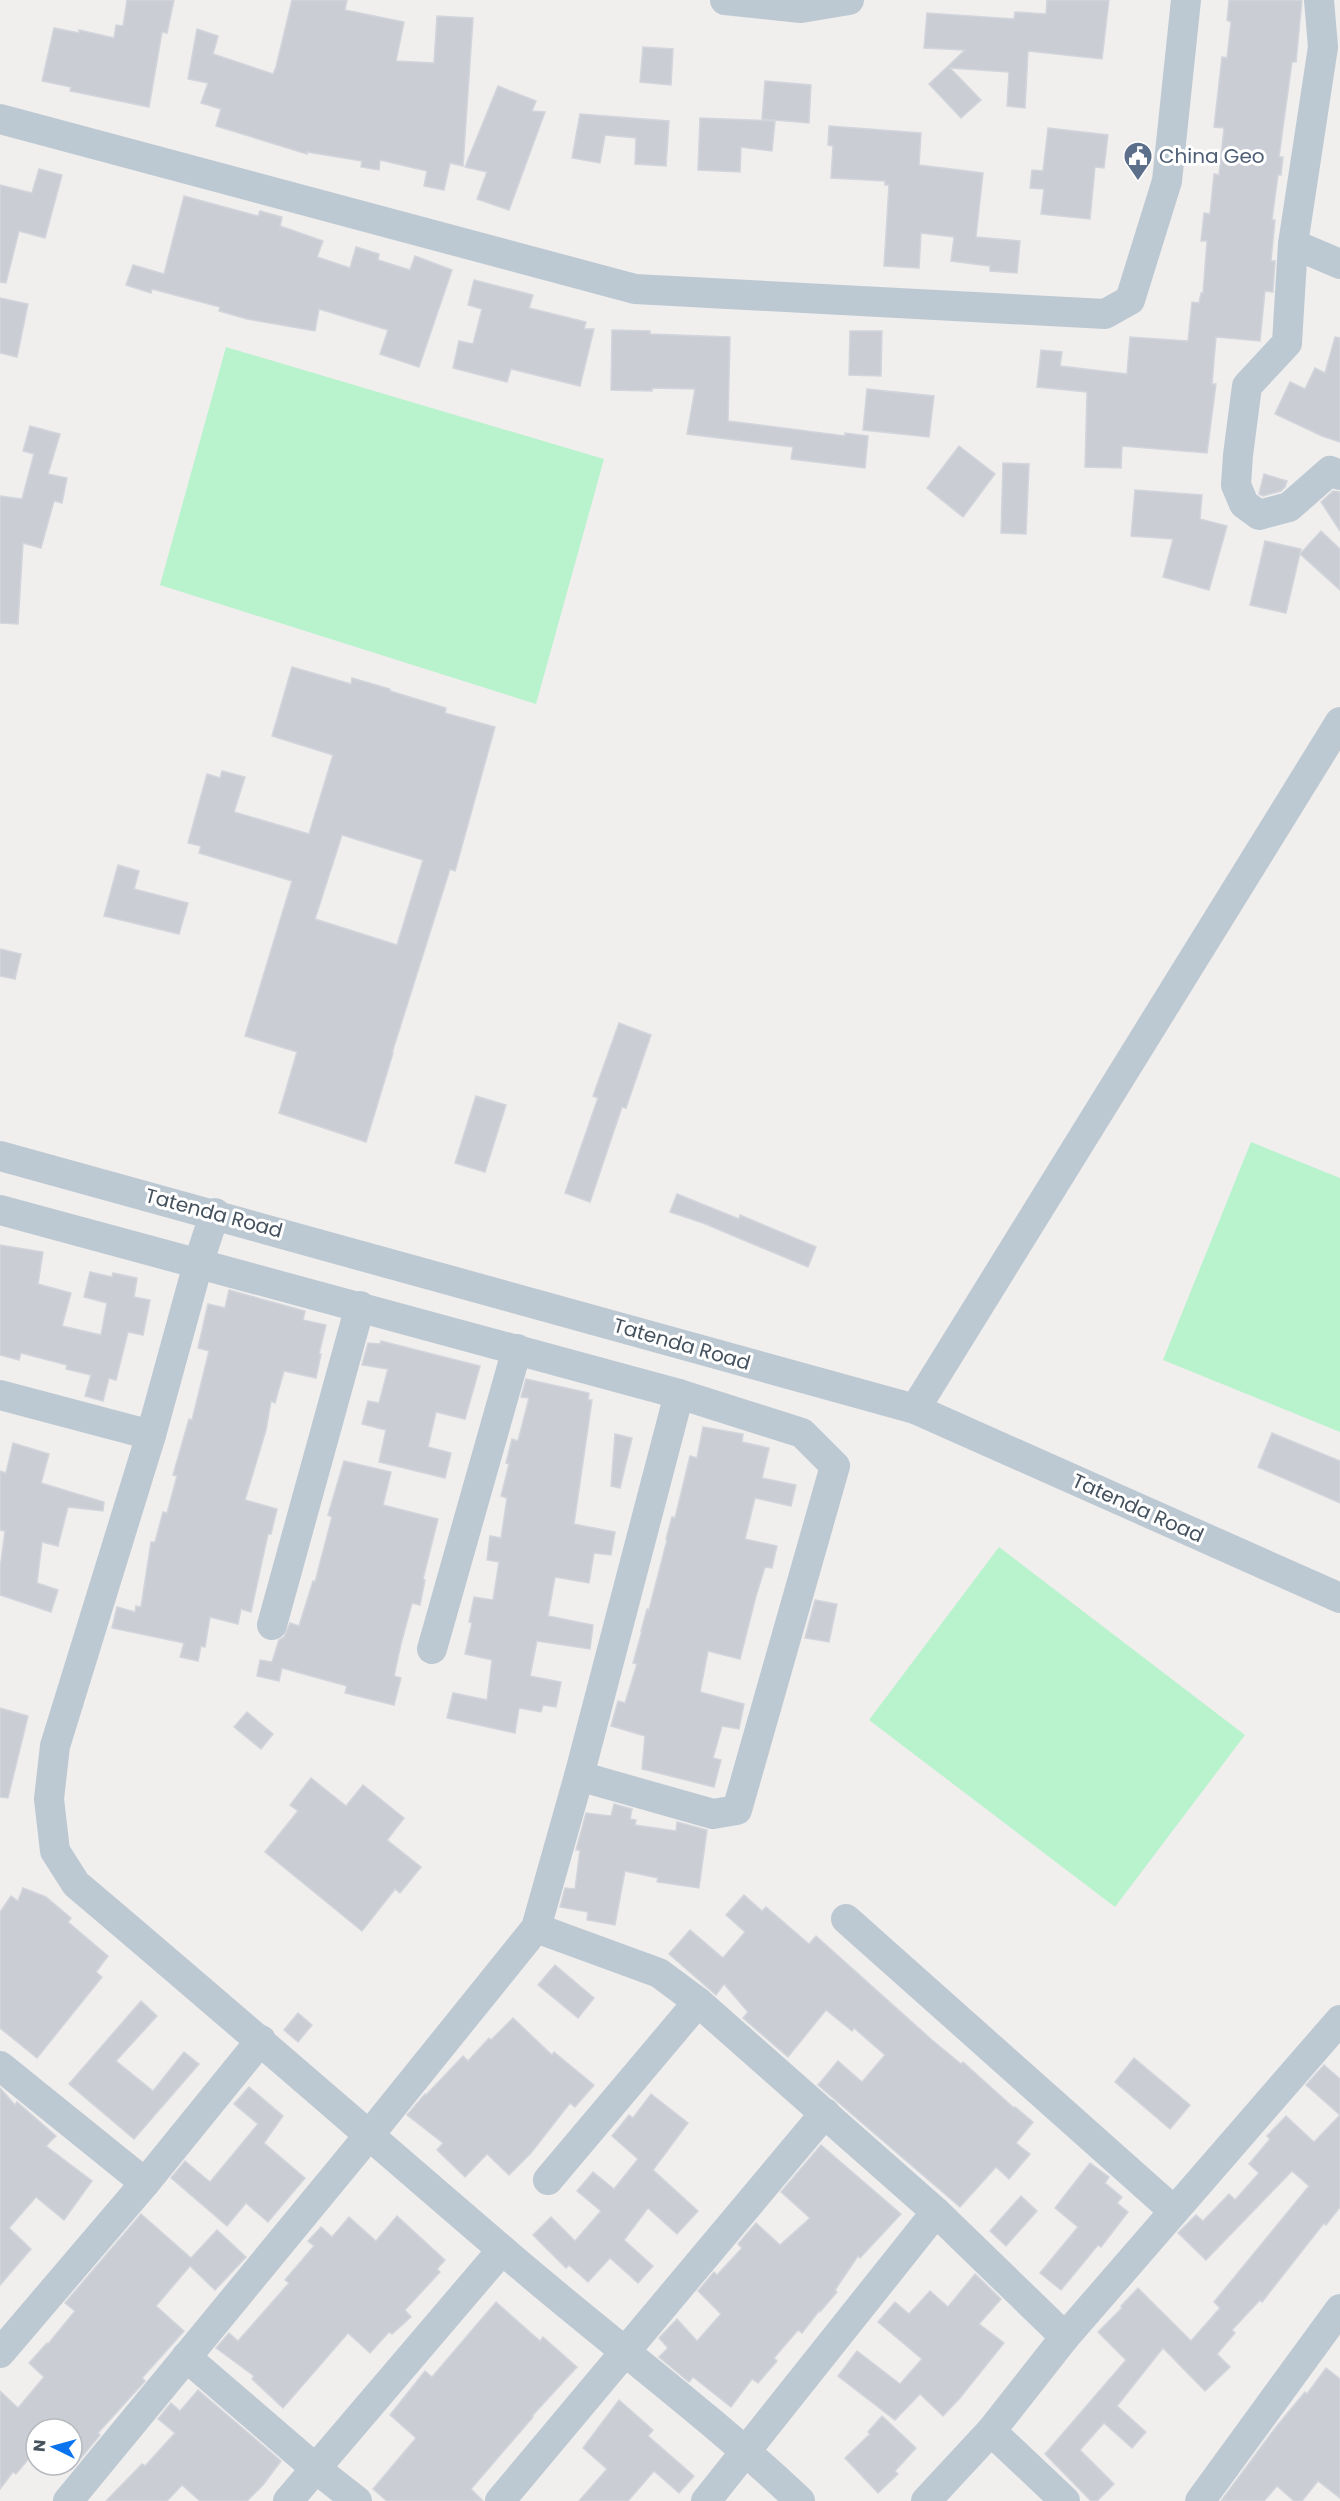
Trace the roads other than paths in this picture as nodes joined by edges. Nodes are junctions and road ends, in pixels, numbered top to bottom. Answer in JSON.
{"nodes":[{"id":1,"x":725,"y":0,"type":"edge"},
{"id":2,"x":849,"y":0,"type":"edge"},
{"id":3,"x":1186,"y":0,"type":"edge"},
{"id":4,"x":1319,"y":0,"type":"edge"},
{"id":5,"x":1332,"y":50,"type":"edge"},
{"id":6,"x":0,"y":119,"type":"edge"},
{"id":7,"x":1293,"y":244,"type":"junction"},
{"id":8,"x":1340,"y":264,"type":"edge"},
{"id":9,"x":1340,"y":475,"type":"edge"},
{"id":10,"x":1340,"y":722,"type":"edge"},
{"id":11,"x":0,"y":1156,"type":"edge"},
{"id":12,"x":0,"y":1210,"type":"edge"},
{"id":13,"x":215,"y":1214,"type":"junction"},
{"id":14,"x":198,"y":1264,"type":"junction"},
{"id":15,"x":360,"y":1306,"type":"junction"},
{"id":16,"x":518,"y":1349,"type":"junction"},
{"id":17,"x":679,"y":1394,"type":"junction"},
{"id":18,"x":0,"y":1395,"type":"edge"},
{"id":19,"x":915,"y":1409,"type":"junction"},
{"id":20,"x":151,"y":1435,"type":"junction"},
{"id":21,"x":1340,"y":1598,"type":"edge"},
{"id":22,"x":272,"y":1625,"type":"dead end"},
{"id":23,"x":432,"y":1649,"type":"dead end"},
{"id":24,"x":579,"y":1776,"type":"junction"},
{"id":25,"x":846,"y":1919,"type":"dead end"},
{"id":26,"x":536,"y":1928,"type":"junction"},
{"id":27,"x":698,"y":2002,"type":"junction"},
{"id":28,"x":1340,"y":2020,"type":"edge"},
{"id":29,"x":261,"y":2040,"type":"junction"},
{"id":30,"x":0,"y":2066,"type":"edge"},
{"id":31,"x":825,"y":2113,"type":"junction"},
{"id":32,"x":370,"y":2134,"type":"junction"},
{"id":33,"x":548,"y":2180,"type":"dead end"},
{"id":34,"x":145,"y":2183,"type":"junction"},
{"id":35,"x":1173,"y":2211,"type":"junction"},
{"id":36,"x":936,"y":2212,"type":"junction"},
{"id":37,"x":502,"y":2250,"type":"junction"},
{"id":38,"x":1340,"y":2309,"type":"edge"},
{"id":39,"x":1065,"y":2337,"type":"junction"},
{"id":40,"x":627,"y":2351,"type":"junction"},
{"id":41,"x":0,"y":2353,"type":"edge"},
{"id":42,"x":186,"y":2357,"type":"junction"},
{"id":43,"x":991,"y":2431,"type":"junction"},
{"id":44,"x":747,"y":2451,"type":"junction"},
{"id":45,"x":315,"y":2469,"type":"junction"},
{"id":46,"x":68,"y":2501,"type":"edge"},
{"id":47,"x":288,"y":2501,"type":"edge"},
{"id":48,"x":357,"y":2501,"type":"edge"},
{"id":49,"x":500,"y":2501,"type":"edge"},
{"id":50,"x":706,"y":2501,"type":"edge"},
{"id":51,"x":800,"y":2501,"type":"edge"},
{"id":52,"x":926,"y":2501,"type":"edge"},
{"id":53,"x":1065,"y":2501,"type":"edge"},
{"id":54,"x":1200,"y":2501,"type":"edge"}],
"edges":[{"from":1,"to":2,"type":"street"},
{"from":3,"to":6,"type":"street"},
{"from":4,"to":5,"type":"street"},
{"from":5,"to":7,"type":"street"},
{"from":7,"to":8,"type":"street"},
{"from":7,"to":9,"type":"street"},
{"from":10,"to":19,"type":"street"},
{"from":11,"to":13,"type":"street","name":"Tatenda Road"},
{"from":12,"to":14,"type":"street"},
{"from":13,"to":14,"type":"street"},
{"from":13,"to":19,"type":"street","name":"Tatenda Road"},
{"from":14,"to":15,"type":"street"},
{"from":14,"to":20,"type":"street"},
{"from":15,"to":16,"type":"street"},
{"from":15,"to":22,"type":"street"},
{"from":16,"to":17,"type":"street"},
{"from":16,"to":23,"type":"street"},
{"from":17,"to":24,"type":"street"},
{"from":17,"to":24,"type":"street"},
{"from":18,"to":20,"type":"street"},
{"from":19,"to":21,"type":"street","name":"Tatenda Road"},
{"from":20,"to":29,"type":"street"},
{"from":24,"to":26,"type":"street"},
{"from":25,"to":35,"type":"street"},
{"from":26,"to":27,"type":"street"},
{"from":26,"to":32,"type":"street"},
{"from":27,"to":31,"type":"street"},
{"from":27,"to":33,"type":"street"},
{"from":28,"to":35,"type":"street"},
{"from":29,"to":32,"type":"street"},
{"from":29,"to":34,"type":"street"},
{"from":30,"to":34,"type":"street"},
{"from":31,"to":36,"type":"street"},
{"from":31,"to":40,"type":"street"},
{"from":32,"to":37,"type":"street"},
{"from":32,"to":42,"type":"street"},
{"from":34,"to":41,"type":"street"},
{"from":35,"to":39,"type":"street"},
{"from":36,"to":39,"type":"street"},
{"from":36,"to":44,"type":"street"},
{"from":37,"to":40,"type":"street"},
{"from":37,"to":45,"type":"street"},
{"from":38,"to":54,"type":"street"},
{"from":39,"to":43,"type":"street"},
{"from":40,"to":44,"type":"street"},
{"from":40,"to":49,"type":"street"},
{"from":42,"to":45,"type":"street"},
{"from":42,"to":46,"type":"street"},
{"from":43,"to":52,"type":"street"},
{"from":43,"to":53,"type":"street"},
{"from":44,"to":50,"type":"street"},
{"from":44,"to":51,"type":"street"},
{"from":45,"to":47,"type":"street"},
{"from":45,"to":48,"type":"street"}]}
